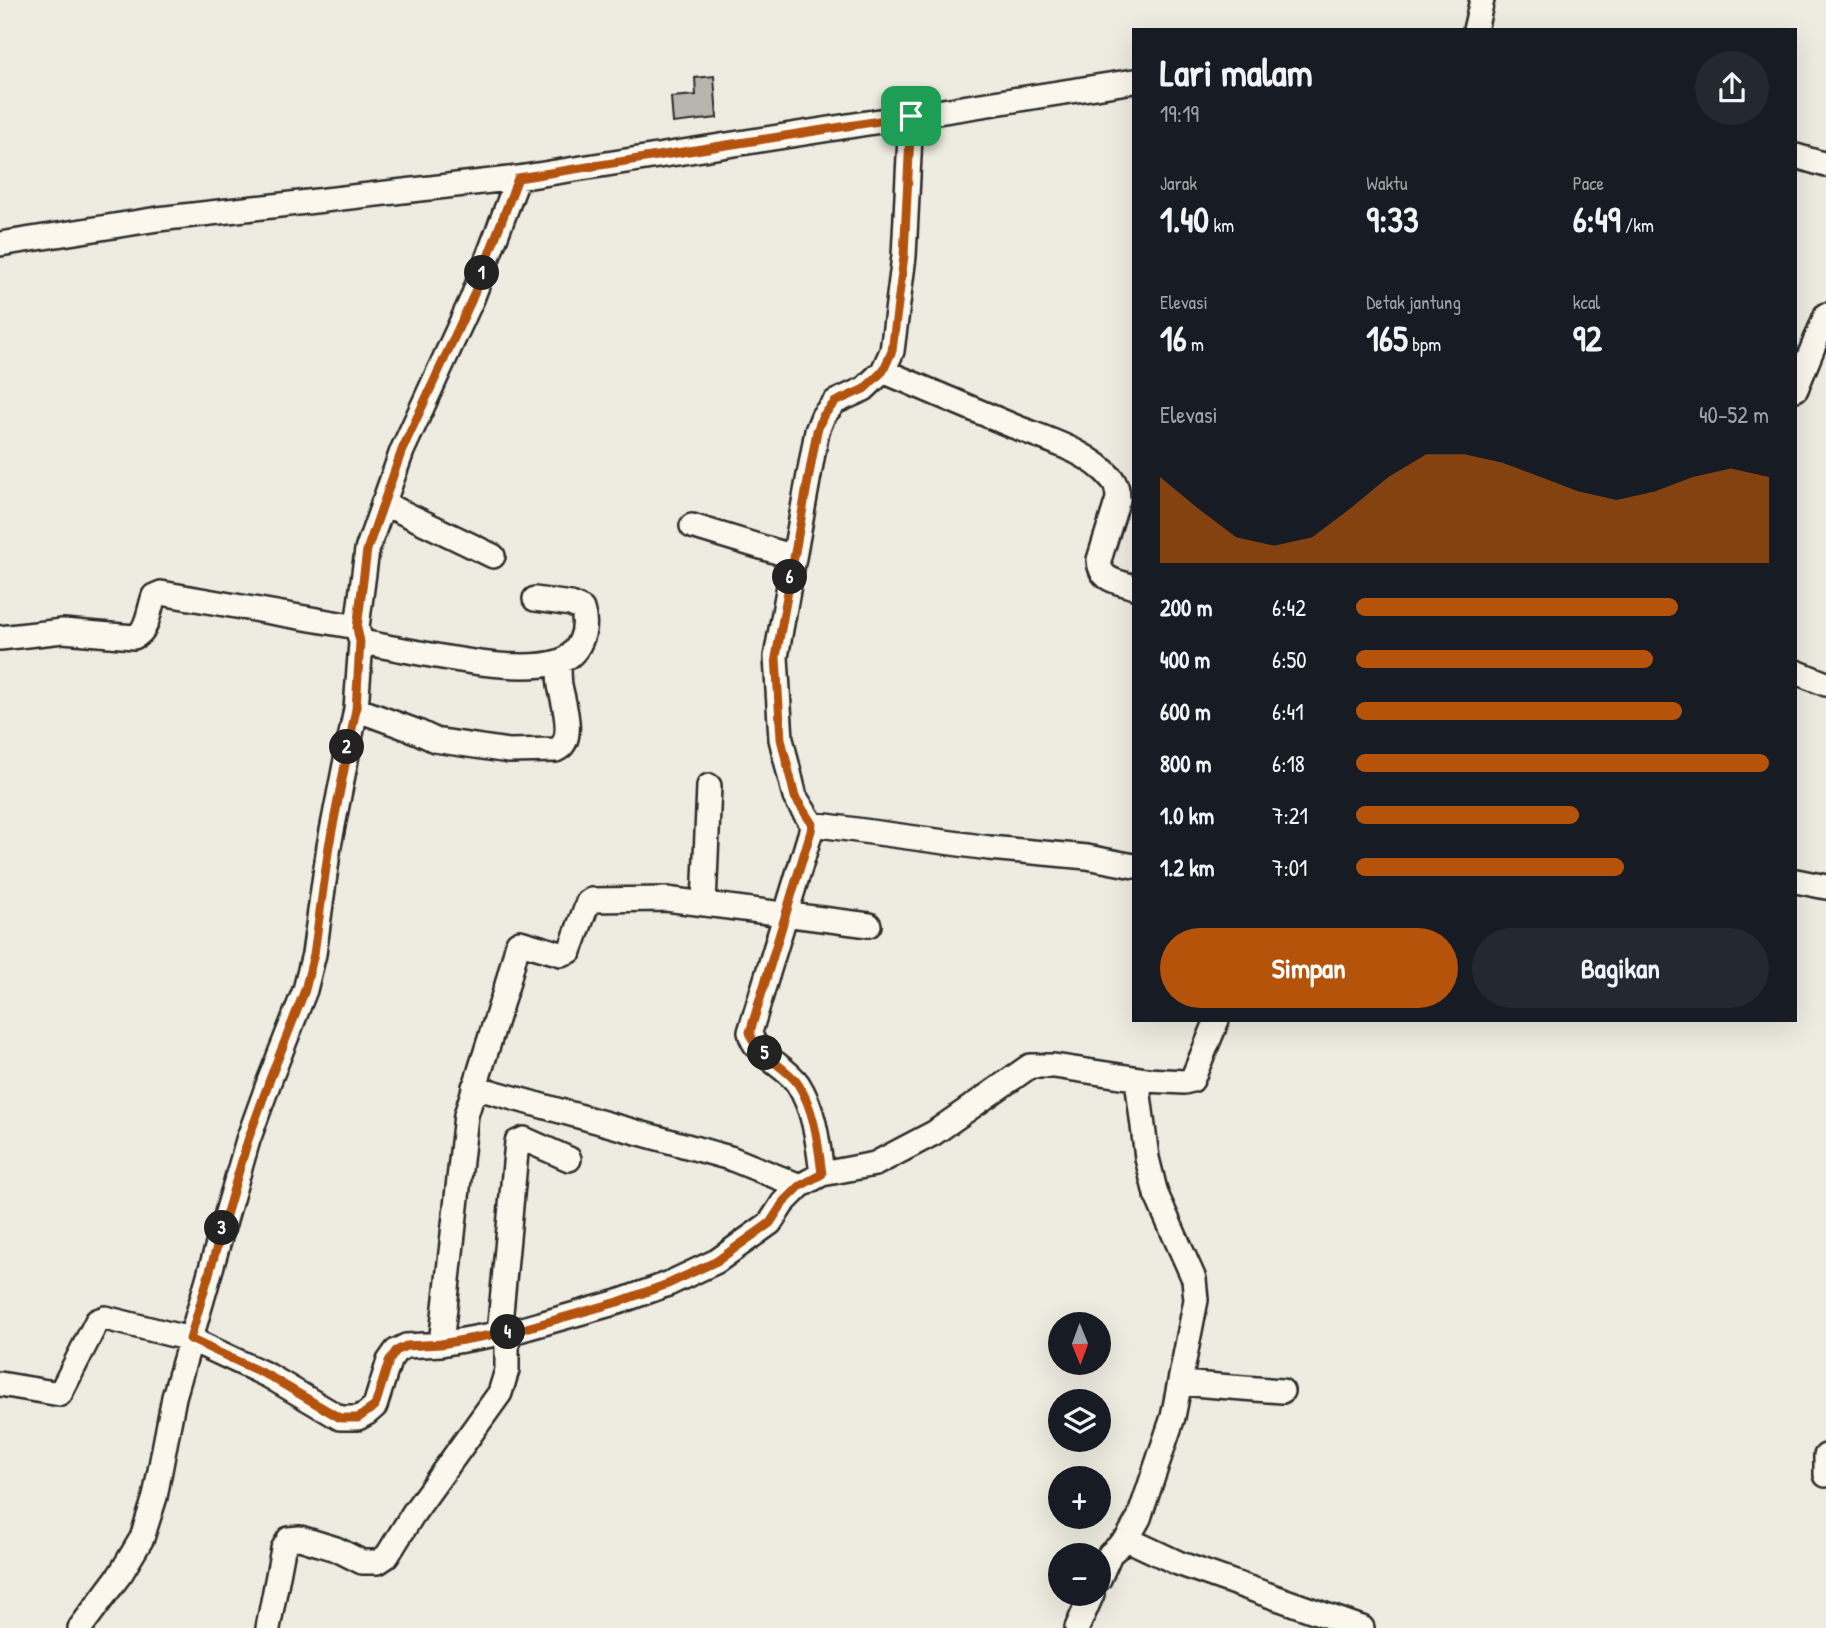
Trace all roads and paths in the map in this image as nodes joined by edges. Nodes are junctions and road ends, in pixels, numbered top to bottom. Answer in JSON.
{"nodes":[{"id":1,"x":1482,"y":0,"type":"edge"},
{"id":2,"x":1475,"y":28,"type":"edge"},
{"id":3,"x":1132,"y":81,"type":"edge"},
{"id":4,"x":911,"y":116,"type":"junction"},
{"id":5,"x":1797,"y":156,"type":"edge"},
{"id":6,"x":1826,"y":165,"type":"edge"},
{"id":7,"x":518,"y":178,"type":"junction"},
{"id":8,"x":0,"y":244,"type":"edge"},
{"id":9,"x":1826,"y":316,"type":"edge"},
{"id":10,"x":883,"y":371,"type":"junction"},
{"id":11,"x":1797,"y":387,"type":"edge"},
{"id":12,"x":383,"y":503,"type":"junction"},
{"id":13,"x":692,"y":526,"type":"dead end"},
{"id":14,"x":493,"y":556,"type":"dead end"},
{"id":15,"x":794,"y":557,"type":"junction"},
{"id":16,"x":1132,"y":586,"type":"edge"},
{"id":17,"x":535,"y":599,"type":"dead end"},
{"id":18,"x":359,"y":635,"type":"junction"},
{"id":19,"x":0,"y":638,"type":"edge"},
{"id":20,"x":559,"y":662,"type":"junction"},
{"id":21,"x":1797,"y":672,"type":"edge"},
{"id":22,"x":1826,"y":684,"type":"edge"},
{"id":23,"x":356,"y":709,"type":"junction"},
{"id":24,"x":709,"y":786,"type":"dead end"},
{"id":25,"x":812,"y":824,"type":"junction"},
{"id":26,"x":1132,"y":866,"type":"edge"},
{"id":27,"x":1797,"y":881,"type":"edge"},
{"id":28,"x":1826,"y":887,"type":"edge"},
{"id":29,"x":704,"y":904,"type":"junction"},
{"id":30,"x":787,"y":914,"type":"junction"},
{"id":31,"x":869,"y":925,"type":"dead end"},
{"id":32,"x":1216,"y":1022,"type":"edge"},
{"id":33,"x":1137,"y":1079,"type":"junction"},
{"id":34,"x":474,"y":1087,"type":"junction"},
{"id":35,"x":569,"y":1159,"type":"dead end"},
{"id":36,"x":822,"y":1174,"type":"junction"},
{"id":37,"x":800,"y":1186,"type":"junction"},
{"id":38,"x":503,"y":1333,"type":"junction"},
{"id":39,"x":190,"y":1339,"type":"junction"},
{"id":40,"x":441,"y":1344,"type":"junction"},
{"id":41,"x":1180,"y":1383,"type":"junction"},
{"id":42,"x":0,"y":1384,"type":"edge"},
{"id":43,"x":1282,"y":1391,"type":"dead end"},
{"id":44,"x":1826,"y":1456,"type":"edge"},
{"id":45,"x":1826,"y":1475,"type":"edge"},
{"id":46,"x":1127,"y":1539,"type":"junction"},
{"id":47,"x":1111,"y":1555,"type":"edge"},
{"id":48,"x":1089,"y":1606,"type":"edge"},
{"id":49,"x":1083,"y":1626,"type":"edge"},
{"id":50,"x":80,"y":1628,"type":"edge"},
{"id":51,"x":268,"y":1628,"type":"edge"},
{"id":52,"x":1362,"y":1628,"type":"edge"}],
"edges":[{"from":1,"to":2,"type":"street"},
{"from":3,"to":4,"type":"street"},
{"from":4,"to":7,"type":"street"},
{"from":4,"to":10,"type":"street"},
{"from":5,"to":6,"type":"street"},
{"from":7,"to":8,"type":"street"},
{"from":7,"to":12,"type":"street"},
{"from":9,"to":11,"type":"street"},
{"from":10,"to":15,"type":"street"},
{"from":10,"to":16,"type":"street"},
{"from":12,"to":14,"type":"street"},
{"from":12,"to":18,"type":"street"},
{"from":13,"to":15,"type":"street"},
{"from":15,"to":25,"type":"street"},
{"from":17,"to":20,"type":"street"},
{"from":18,"to":19,"type":"street"},
{"from":18,"to":20,"type":"street"},
{"from":18,"to":23,"type":"street"},
{"from":20,"to":23,"type":"street"},
{"from":21,"to":22,"type":"street"},
{"from":23,"to":39,"type":"street"},
{"from":24,"to":29,"type":"street"},
{"from":25,"to":26,"type":"street"},
{"from":25,"to":30,"type":"street"},
{"from":27,"to":28,"type":"street"},
{"from":29,"to":30,"type":"street"},
{"from":29,"to":34,"type":"street"},
{"from":30,"to":31,"type":"street"},
{"from":30,"to":36,"type":"street"},
{"from":32,"to":33,"type":"street"},
{"from":33,"to":36,"type":"street"},
{"from":33,"to":41,"type":"street"},
{"from":34,"to":37,"type":"street"},
{"from":34,"to":40,"type":"street"},
{"from":35,"to":38,"type":"street"},
{"from":36,"to":37,"type":"street"},
{"from":37,"to":38,"type":"street"},
{"from":38,"to":40,"type":"street"},
{"from":38,"to":51,"type":"street"},
{"from":39,"to":40,"type":"street"},
{"from":39,"to":42,"type":"street"},
{"from":39,"to":50,"type":"street"},
{"from":41,"to":43,"type":"street"},
{"from":41,"to":46,"type":"street"},
{"from":44,"to":45,"type":"street"},
{"from":46,"to":47,"type":"street"},
{"from":46,"to":52,"type":"street"},
{"from":48,"to":49,"type":"street"}]}
